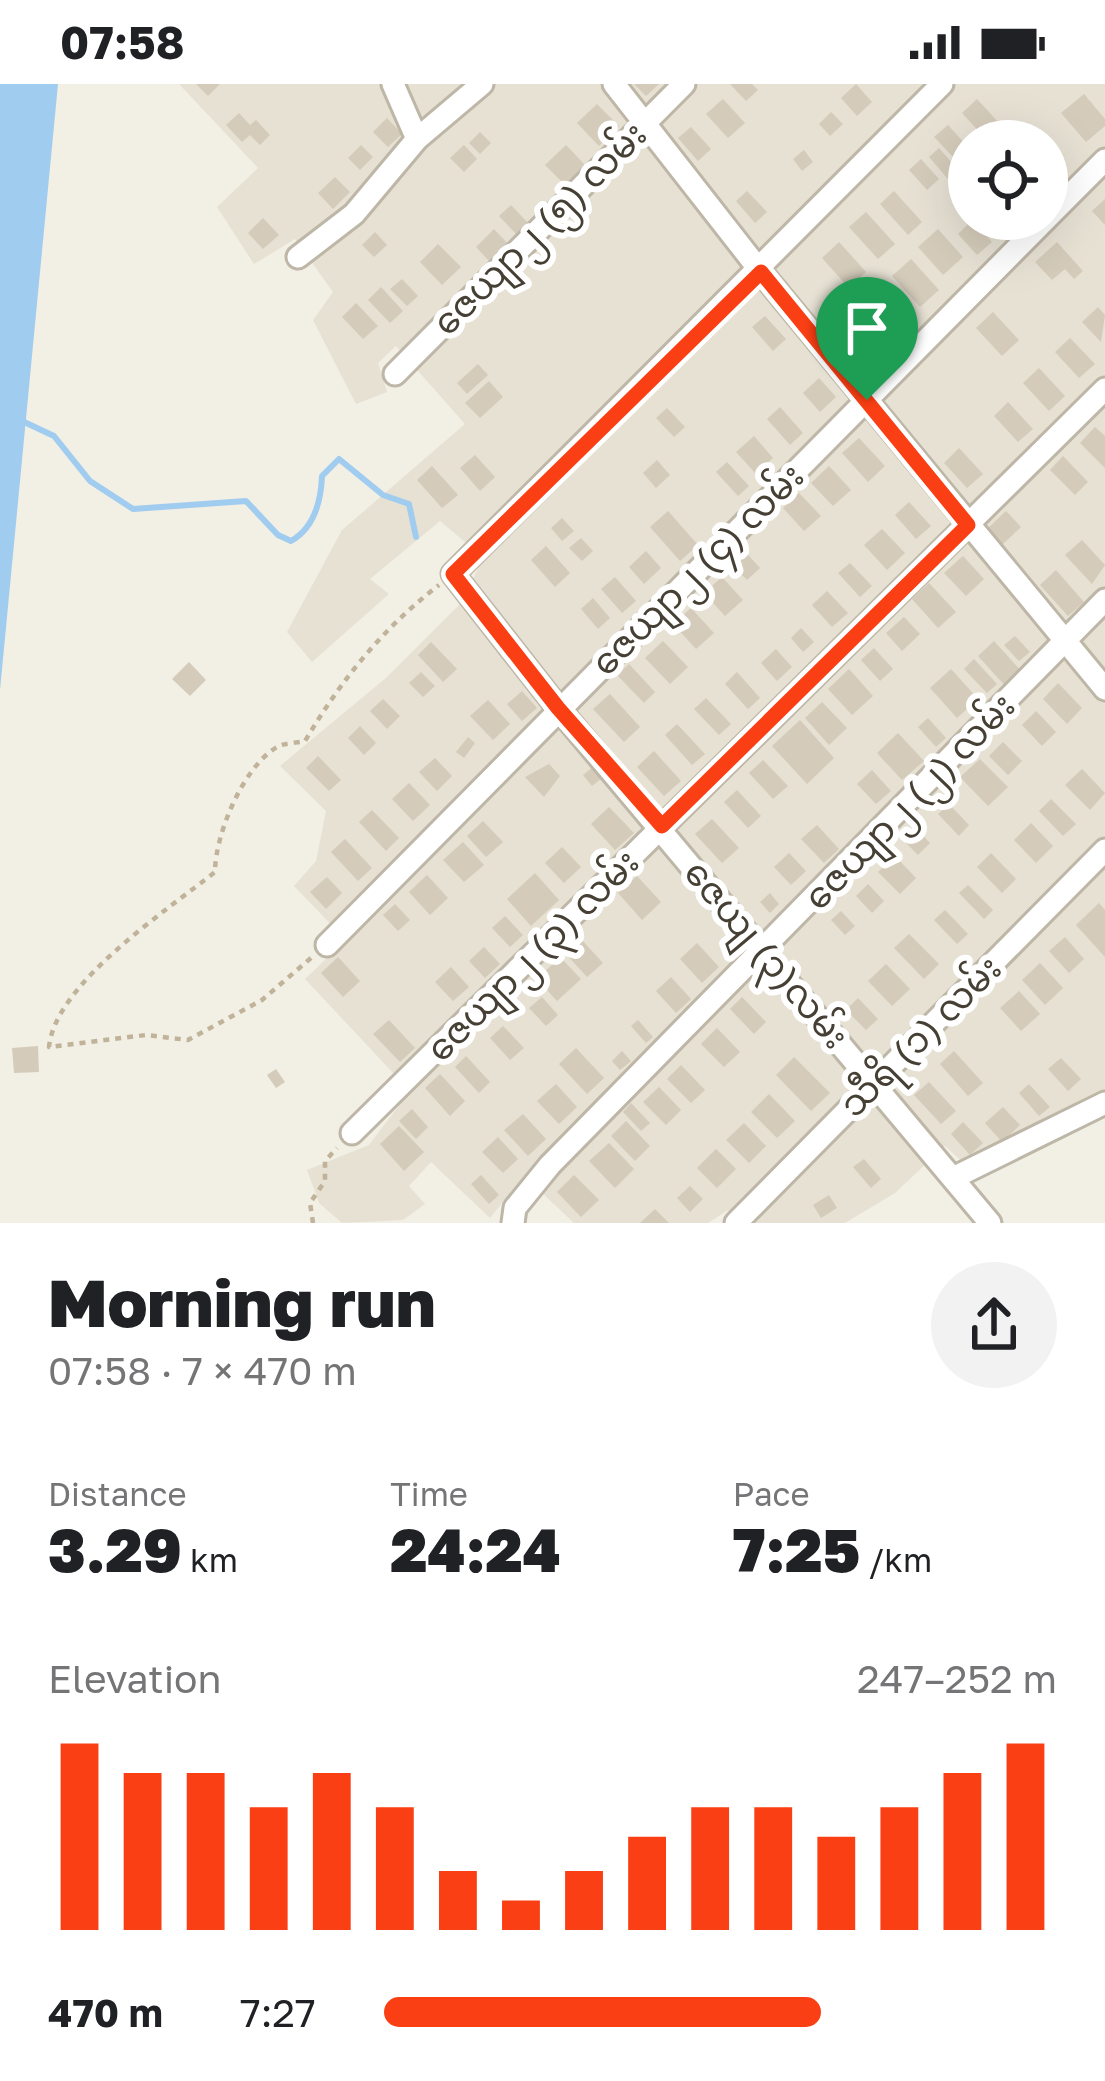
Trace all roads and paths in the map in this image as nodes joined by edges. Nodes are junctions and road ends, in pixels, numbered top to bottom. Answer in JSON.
{"nodes":[{"id":1,"x":393,"y":84,"type":"edge"},
{"id":2,"x":482,"y":84,"type":"edge"},
{"id":3,"x":614,"y":84,"type":"edge"},
{"id":4,"x":684,"y":84,"type":"edge"},
{"id":5,"x":942,"y":84,"type":"edge"},
{"id":6,"x":644,"y":122,"type":"junction"},
{"id":7,"x":417,"y":139,"type":"junction"},
{"id":8,"x":1105,"y":160,"type":"edge"},
{"id":9,"x":1068,"y":198,"type":"edge"},
{"id":10,"x":1026,"y":240,"type":"edge"},
{"id":11,"x":298,"y":256,"type":"dead end"},
{"id":12,"x":761,"y":272,"type":"junction"},
{"id":13,"x":395,"y":374,"type":"dead end"},
{"id":14,"x":1105,"y":389,"type":"edge"},
{"id":15,"x":867,"y":400,"type":"junction"},
{"id":16,"x":968,"y":525,"type":"junction"},
{"id":17,"x":453,"y":574,"type":"junction"},
{"id":18,"x":1105,"y":600,"type":"edge"},
{"id":19,"x":1064,"y":641,"type":"junction"},
{"id":20,"x":1105,"y":689,"type":"edge"},
{"id":21,"x":558,"y":708,"type":"junction"},
{"id":22,"x":662,"y":826,"type":"junction"},
{"id":23,"x":1105,"y":850,"type":"edge"},
{"id":24,"x":327,"y":945,"type":"joint"},
{"id":25,"x":764,"y":950,"type":"junction"},
{"id":26,"x":874,"y":1083,"type":"junction"},
{"id":27,"x":1105,"y":1103,"type":"edge"},
{"id":28,"x":352,"y":1133,"type":"joint"},
{"id":29,"x":952,"y":1178,"type":"junction"},
{"id":30,"x":313,"y":1223,"type":"edge"},
{"id":31,"x":513,"y":1223,"type":"edge"},
{"id":32,"x":736,"y":1223,"type":"edge"},
{"id":33,"x":989,"y":1223,"type":"edge"}],
"edges":[{"from":1,"to":7,"type":"street"},
{"from":2,"to":7,"type":"street"},
{"from":3,"to":6,"type":"street"},
{"from":4,"to":6,"type":"street","name":"ဇေယျာ၂ (၅) လမ်း"},
{"from":5,"to":12,"type":"street"},
{"from":6,"to":12,"type":"street"},
{"from":6,"to":13,"type":"street","name":"ဇေယျာ၂ (၅) လမ်း"},
{"from":7,"to":11,"type":"street"},
{"from":8,"to":9,"type":"street","name":"ဇေယျာ၂ (၄) လမ်း"},
{"from":10,"to":15,"type":"street","name":"ဇေယျာ၂ (၄) လမ်း"},
{"from":12,"to":15,"type":"street"},
{"from":12,"to":17,"type":"street"},
{"from":14,"to":16,"type":"street","name":"ဇေယျာ၂ (၃) လမ်း"},
{"from":15,"to":16,"type":"street"},
{"from":15,"to":21,"type":"street","name":"ဇေယျာ၂ (၄) လမ်း"},
{"from":16,"to":19,"type":"street"},
{"from":16,"to":22,"type":"street","name":"ဇေယျာ၂ (၃) လမ်း"},
{"from":17,"to":21,"type":"street","name":"ဇေယျ (၃)လမ်း"},
{"from":17,"to":24,"type":"path"},
{"from":18,"to":19,"type":"street","name":"ဇေယျာ၂ (၂) လမ်း"},
{"from":19,"to":20,"type":"street"},
{"from":19,"to":25,"type":"street","name":"ဇေယျာ၂ (၂) လမ်း"},
{"from":21,"to":22,"type":"street","name":"ဇေယျ (၃)လမ်း"},
{"from":21,"to":24,"type":"street","name":"ဇေယျာ၂ (၄) လမ်း"},
{"from":22,"to":25,"type":"street","name":"ဇေယျ (၃)လမ်း"},
{"from":22,"to":28,"type":"street","name":"ဇေယျာ၂ (၃) လမ်း"},
{"from":23,"to":26,"type":"street","name":"သီရိ (၁) လမ်း"},
{"from":25,"to":26,"type":"street","name":"ဇေယျ (၃)လမ်း"},
{"from":25,"to":31,"type":"street","name":"ဇေယျာ၂ (၂) လမ်း"},
{"from":26,"to":29,"type":"street","name":"ဇေယျ (၃)လမ်း"},
{"from":26,"to":32,"type":"street","name":"သီရိ (၁) လမ်း"},
{"from":27,"to":29,"type":"street"},
{"from":28,"to":30,"type":"path"},
{"from":29,"to":33,"type":"street","name":"ဇေယျ (၃)လမ်း"}]}
